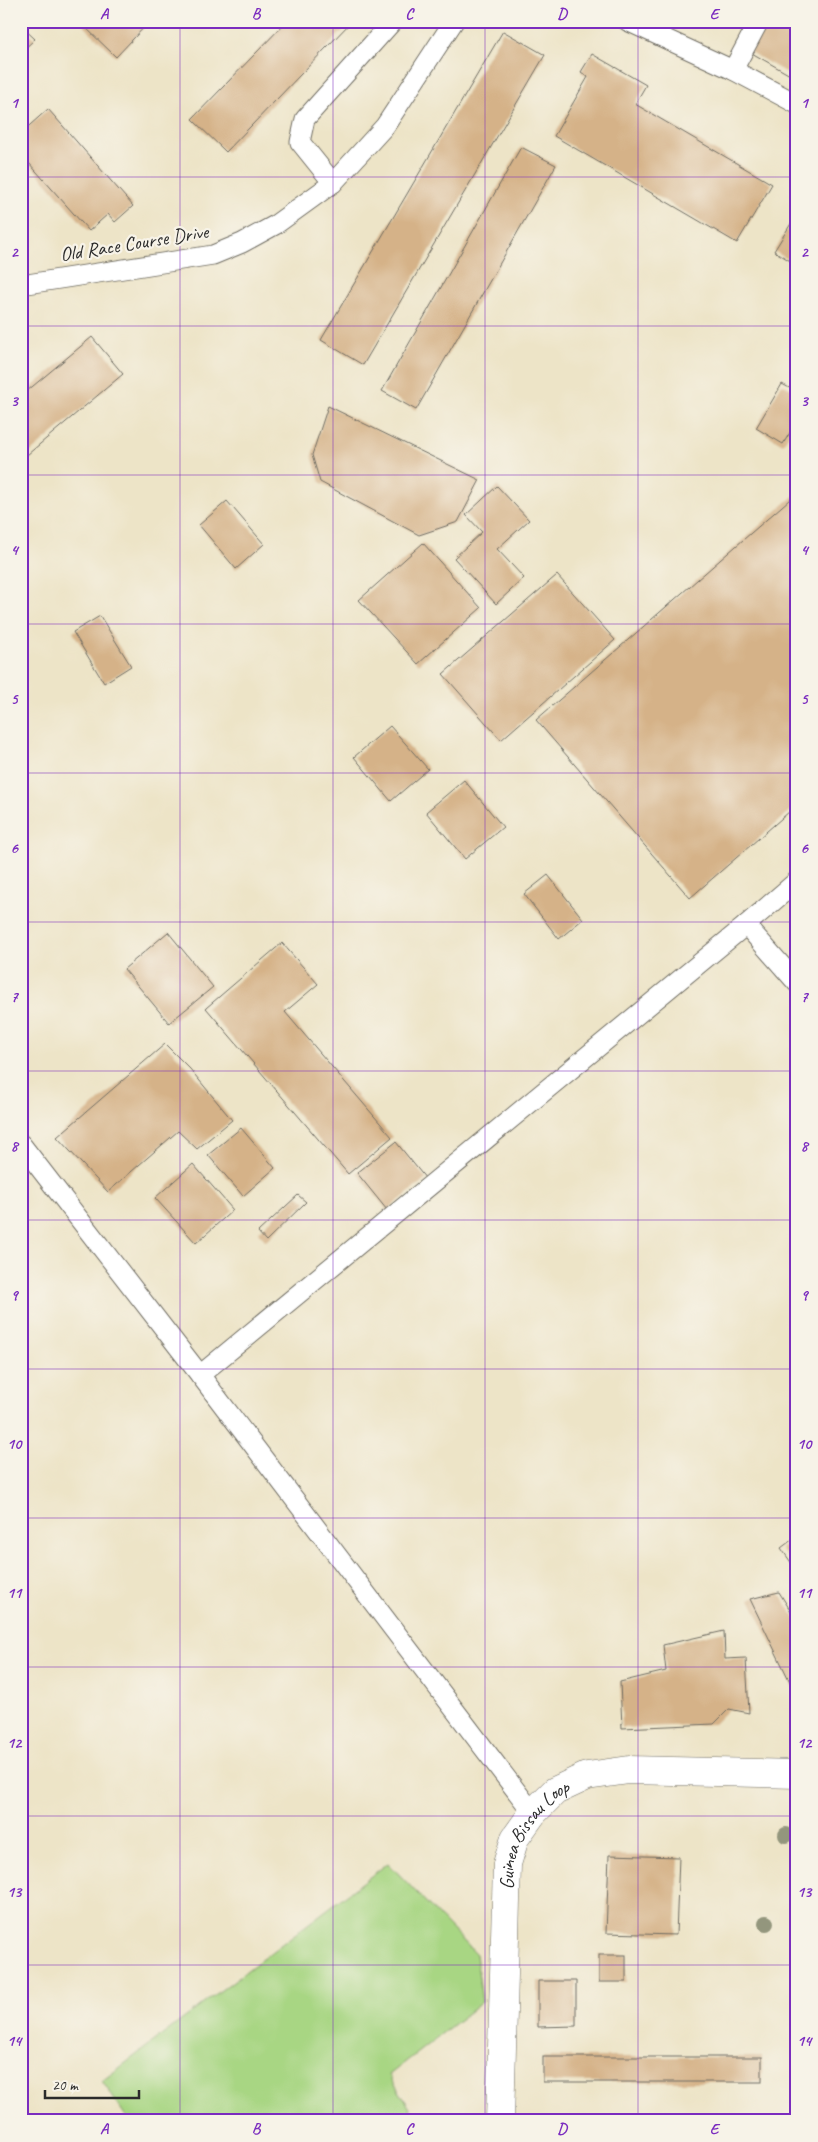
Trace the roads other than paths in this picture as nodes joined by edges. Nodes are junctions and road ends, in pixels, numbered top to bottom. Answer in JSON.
{"nodes":[{"id":1,"x":392,"y":21,"type":"edge"},
{"id":2,"x":454,"y":21,"type":"edge"},
{"id":3,"x":627,"y":21,"type":"edge"},
{"id":4,"x":759,"y":21,"type":"edge"},
{"id":5,"x":733,"y":70,"type":"junction"},
{"id":6,"x":797,"y":104,"type":"edge"},
{"id":7,"x":333,"y":183,"type":"junction"},
{"id":8,"x":21,"y":285,"type":"edge"},
{"id":9,"x":797,"y":881,"type":"edge"},
{"id":10,"x":746,"y":925,"type":"junction"},
{"id":11,"x":797,"y":982,"type":"edge"},
{"id":12,"x":21,"y":1144,"type":"edge"},
{"id":13,"x":200,"y":1376,"type":"junction"},
{"id":14,"x":797,"y":1774,"type":"edge"},
{"id":15,"x":533,"y":1813,"type":"junction"},
{"id":16,"x":500,"y":2121,"type":"edge"}],
"edges":[{"from":1,"to":7,"type":"lane"},
{"from":2,"to":7,"type":"lane","name":"Old Race Course Drive"},
{"from":3,"to":5,"type":"lane"},
{"from":4,"to":5,"type":"lane"},
{"from":5,"to":6,"type":"lane"},
{"from":7,"to":8,"type":"lane","name":"Old Race Course Drive"},
{"from":9,"to":10,"type":"lane"},
{"from":10,"to":11,"type":"lane"},
{"from":10,"to":13,"type":"lane"},
{"from":12,"to":13,"type":"lane"},
{"from":13,"to":15,"type":"lane"},
{"from":14,"to":15,"type":"street","name":"Guinea Bissau Loop"},
{"from":15,"to":16,"type":"street","name":"Guinea Bissau Loop"}]}
